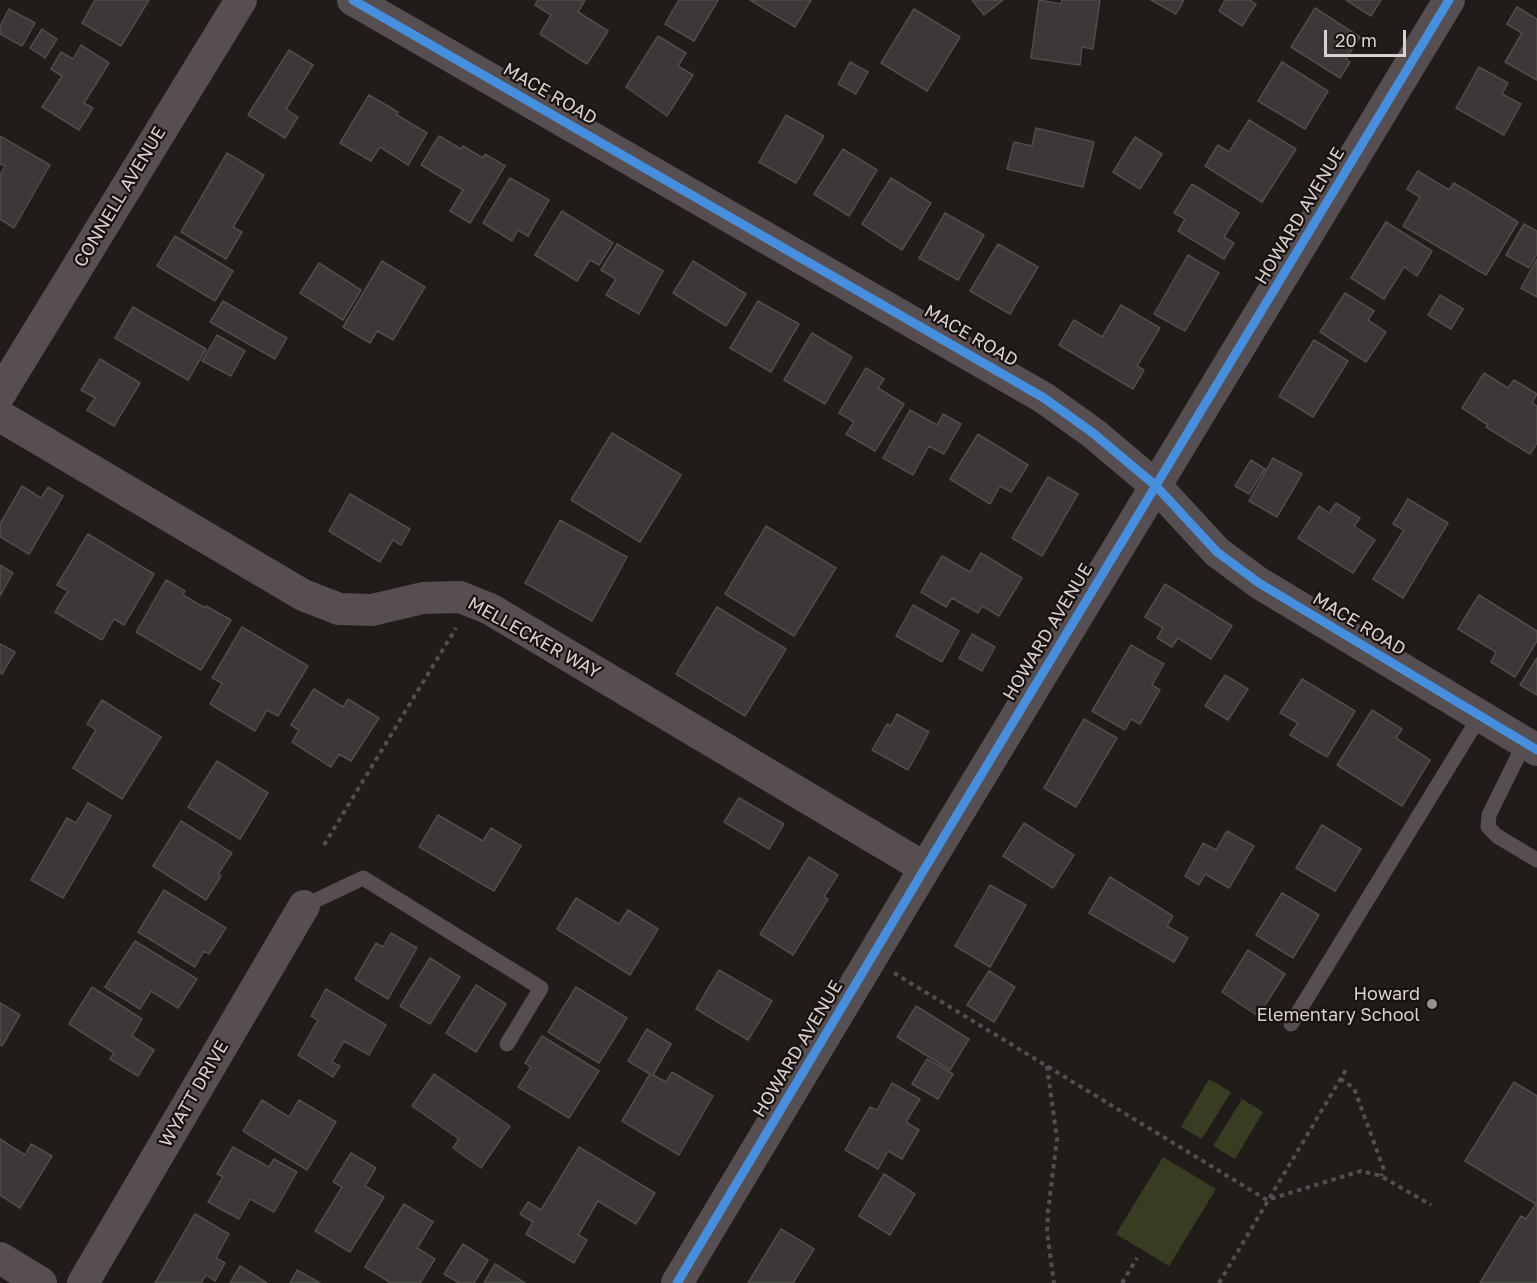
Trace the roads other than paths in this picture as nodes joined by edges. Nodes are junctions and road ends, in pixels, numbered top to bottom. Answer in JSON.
{"nodes":[{"id":1,"x":241,"y":0,"type":"edge"},
{"id":2,"x":353,"y":0,"type":"edge"},
{"id":3,"x":1449,"y":0,"type":"edge"},
{"id":4,"x":0,"y":394,"type":"edge"},
{"id":5,"x":0,"y":416,"type":"edge"},
{"id":6,"x":1156,"y":486,"type":"junction"},
{"id":7,"x":1480,"y":716,"type":"junction"},
{"id":8,"x":1531,"y":746,"type":"edge"},
{"id":9,"x":1537,"y":861,"type":"edge"},
{"id":10,"x":925,"y":868,"type":"junction"},
{"id":11,"x":304,"y":906,"type":"joint"},
{"id":12,"x":1291,"y":1024,"type":"dead end"},
{"id":13,"x":507,"y":1044,"type":"dead end"},
{"id":14,"x":0,"y":1258,"type":"edge"},
{"id":15,"x":40,"y":1283,"type":"edge"},
{"id":16,"x":83,"y":1283,"type":"edge"},
{"id":17,"x":677,"y":1283,"type":"edge"}],
"edges":[{"from":1,"to":4,"type":"street","name":"CONNELL AVENUE"},
{"from":2,"to":6,"type":"street","name":"MACE ROAD"},
{"from":3,"to":6,"type":"street","name":"HOWARD AVENUE"},
{"from":5,"to":10,"type":"street","name":"MELLECKER WAY"},
{"from":6,"to":7,"type":"street","name":"MACE ROAD"},
{"from":6,"to":10,"type":"street","name":"HOWARD AVENUE"},
{"from":7,"to":8,"type":"street","name":"MACE ROAD"},
{"from":7,"to":12,"type":"lane"},
{"from":8,"to":9,"type":"lane"},
{"from":10,"to":17,"type":"street","name":"HOWARD AVENUE"},
{"from":11,"to":13,"type":"lane"},
{"from":11,"to":16,"type":"street","name":"WYATT DRIVE"},
{"from":14,"to":15,"type":"street"}]}
